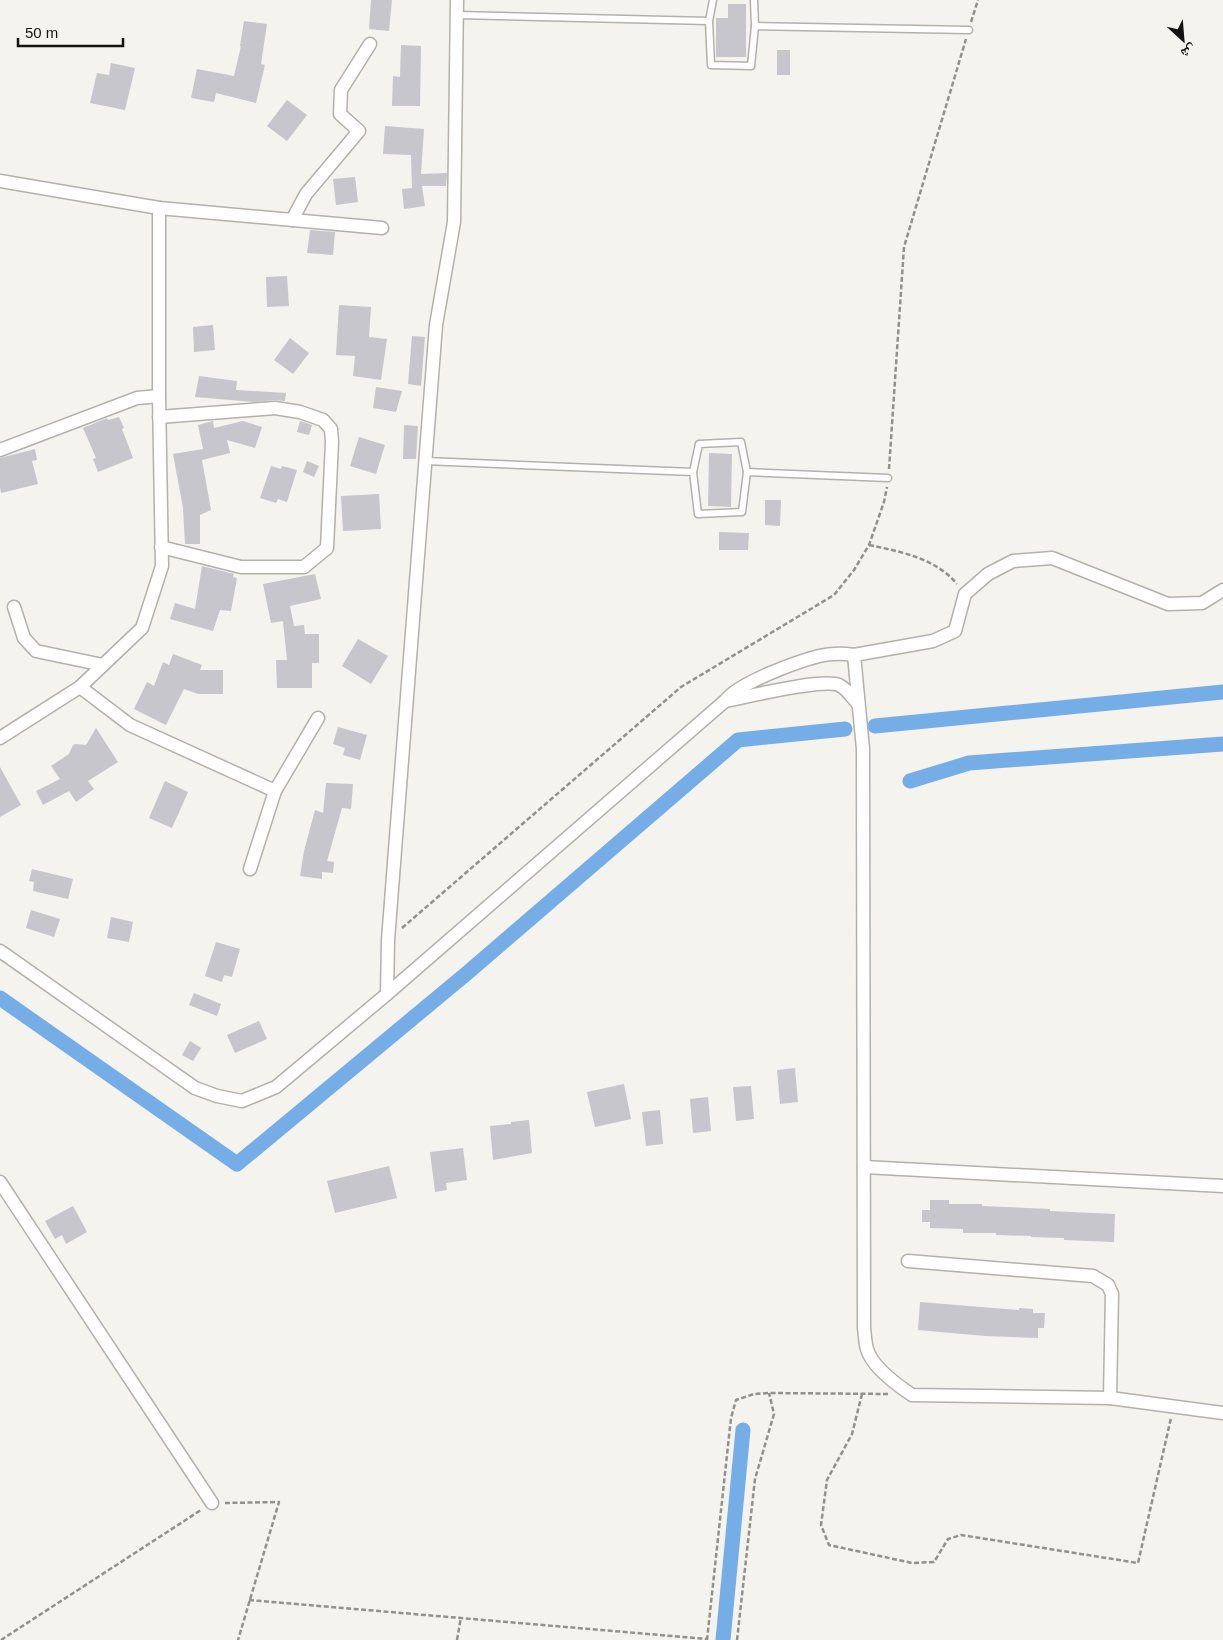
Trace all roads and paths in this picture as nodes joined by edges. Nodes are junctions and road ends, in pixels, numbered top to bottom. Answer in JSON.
{"nodes":[{"id":1,"x":457,"y":0,"type":"edge"},
{"id":2,"x":713,"y":0,"type":"edge"},
{"id":3,"x":754,"y":0,"type":"edge"},
{"id":4,"x":978,"y":0,"type":"edge"},
{"id":5,"x":457,"y":15,"type":"junction"},
{"id":6,"x":708,"y":20,"type":"junction"},
{"id":7,"x":754,"y":26,"type":"junction"},
{"id":8,"x":969,"y":30,"type":"junction"},
{"id":9,"x":370,"y":44,"type":"dead end"},
{"id":10,"x":0,"y":181,"type":"edge"},
{"id":11,"x":159,"y":208,"type":"junction"},
{"id":12,"x":292,"y":220,"type":"junction"},
{"id":13,"x":382,"y":228,"type":"dead end"},
{"id":14,"x":159,"y":396,"type":"junction"},
{"id":15,"x":159,"y":417,"type":"junction"},
{"id":16,"x":0,"y":450,"type":"edge"},
{"id":17,"x":425,"y":461,"type":"junction"},
{"id":18,"x":693,"y":472,"type":"junction"},
{"id":19,"x":747,"y":472,"type":"junction"},
{"id":20,"x":888,"y":478,"type":"junction"},
{"id":21,"x":869,"y":545,"type":"junction"},
{"id":22,"x":161,"y":547,"type":"junction"},
{"id":23,"x":1223,"y":590,"type":"edge"},
{"id":24,"x":965,"y":594,"type":"junction"},
{"id":25,"x":14,"y":607,"type":"dead end"},
{"id":26,"x":854,"y":655,"type":"junction"},
{"id":27,"x":103,"y":665,"type":"junction"},
{"id":28,"x":80,"y":687,"type":"junction"},
{"id":29,"x":725,"y":701,"type":"junction"},
{"id":30,"x":858,"y":704,"type":"junction"},
{"id":31,"x":318,"y":718,"type":"dead end"},
{"id":32,"x":0,"y":738,"type":"edge"},
{"id":33,"x":275,"y":791,"type":"junction"},
{"id":34,"x":250,"y":869,"type":"dead end"},
{"id":35,"x":388,"y":940,"type":"junction"},
{"id":36,"x":0,"y":951,"type":"edge"},
{"id":37,"x":387,"y":994,"type":"junction"},
{"id":38,"x":864,"y":1167,"type":"junction"},
{"id":39,"x":0,"y":1182,"type":"edge"},
{"id":40,"x":1223,"y":1186,"type":"edge"},
{"id":41,"x":908,"y":1260,"type":"dead end"},
{"id":42,"x":769,"y":1392,"type":"junction"},
{"id":43,"x":862,"y":1394,"type":"junction"},
{"id":44,"x":912,"y":1394,"type":"junction"},
{"id":45,"x":1110,"y":1398,"type":"junction"},
{"id":46,"x":1173,"y":1406,"type":"junction"},
{"id":47,"x":1223,"y":1413,"type":"edge"},
{"id":48,"x":212,"y":1503,"type":"junction"},
{"id":49,"x":250,"y":1600,"type":"junction"},
{"id":50,"x":461,"y":1617,"type":"junction"},
{"id":51,"x":707,"y":1639,"type":"edge"},
{"id":52,"x":1,"y":1640,"type":"edge"},
{"id":53,"x":238,"y":1640,"type":"edge"},
{"id":54,"x":457,"y":1640,"type":"edge"},
{"id":55,"x":737,"y":1640,"type":"edge"}],
"edges":[{"from":1,"to":5,"type":"street"},
{"from":2,"to":6,"type":"lane"},
{"from":3,"to":7,"type":"lane"},
{"from":4,"to":8,"type":"path"},
{"from":5,"to":6,"type":"lane"},
{"from":5,"to":17,"type":"street"},
{"from":6,"to":7,"type":"lane"},
{"from":7,"to":8,"type":"lane"},
{"from":8,"to":20,"type":"path"},
{"from":9,"to":12,"type":"street"},
{"from":10,"to":11,"type":"street"},
{"from":11,"to":12,"type":"street"},
{"from":11,"to":14,"type":"street"},
{"from":12,"to":13,"type":"street"},
{"from":14,"to":15,"type":"street"},
{"from":14,"to":16,"type":"street"},
{"from":15,"to":22,"type":"street"},
{"from":15,"to":22,"type":"street"},
{"from":17,"to":18,"type":"lane"},
{"from":17,"to":35,"type":"street"},
{"from":18,"to":19,"type":"lane"},
{"from":18,"to":19,"type":"lane"},
{"from":19,"to":20,"type":"lane"},
{"from":20,"to":21,"type":"path"},
{"from":21,"to":24,"type":"path"},
{"from":21,"to":35,"type":"path"},
{"from":22,"to":27,"type":"street"},
{"from":23,"to":24,"type":"street"},
{"from":24,"to":26,"type":"street"},
{"from":25,"to":27,"type":"street"},
{"from":26,"to":29,"type":"street"},
{"from":26,"to":30,"type":"street"},
{"from":27,"to":28,"type":"street"},
{"from":28,"to":32,"type":"street"},
{"from":28,"to":33,"type":"street"},
{"from":29,"to":30,"type":"street"},
{"from":29,"to":37,"type":"street"},
{"from":30,"to":38,"type":"street"},
{"from":31,"to":33,"type":"street"},
{"from":33,"to":34,"type":"street"},
{"from":35,"to":37,"type":"street"},
{"from":36,"to":37,"type":"street"},
{"from":38,"to":40,"type":"street"},
{"from":38,"to":44,"type":"street"},
{"from":39,"to":48,"type":"street"},
{"from":41,"to":45,"type":"street"},
{"from":42,"to":43,"type":"path"},
{"from":42,"to":51,"type":"path"},
{"from":42,"to":55,"type":"path"},
{"from":43,"to":44,"type":"path"},
{"from":43,"to":46,"type":"path"},
{"from":44,"to":45,"type":"street"},
{"from":45,"to":46,"type":"street"},
{"from":46,"to":47,"type":"street"},
{"from":48,"to":49,"type":"path"},
{"from":48,"to":52,"type":"path"},
{"from":49,"to":50,"type":"path"},
{"from":49,"to":53,"type":"path"},
{"from":50,"to":51,"type":"path"},
{"from":50,"to":54,"type":"path"}]}
